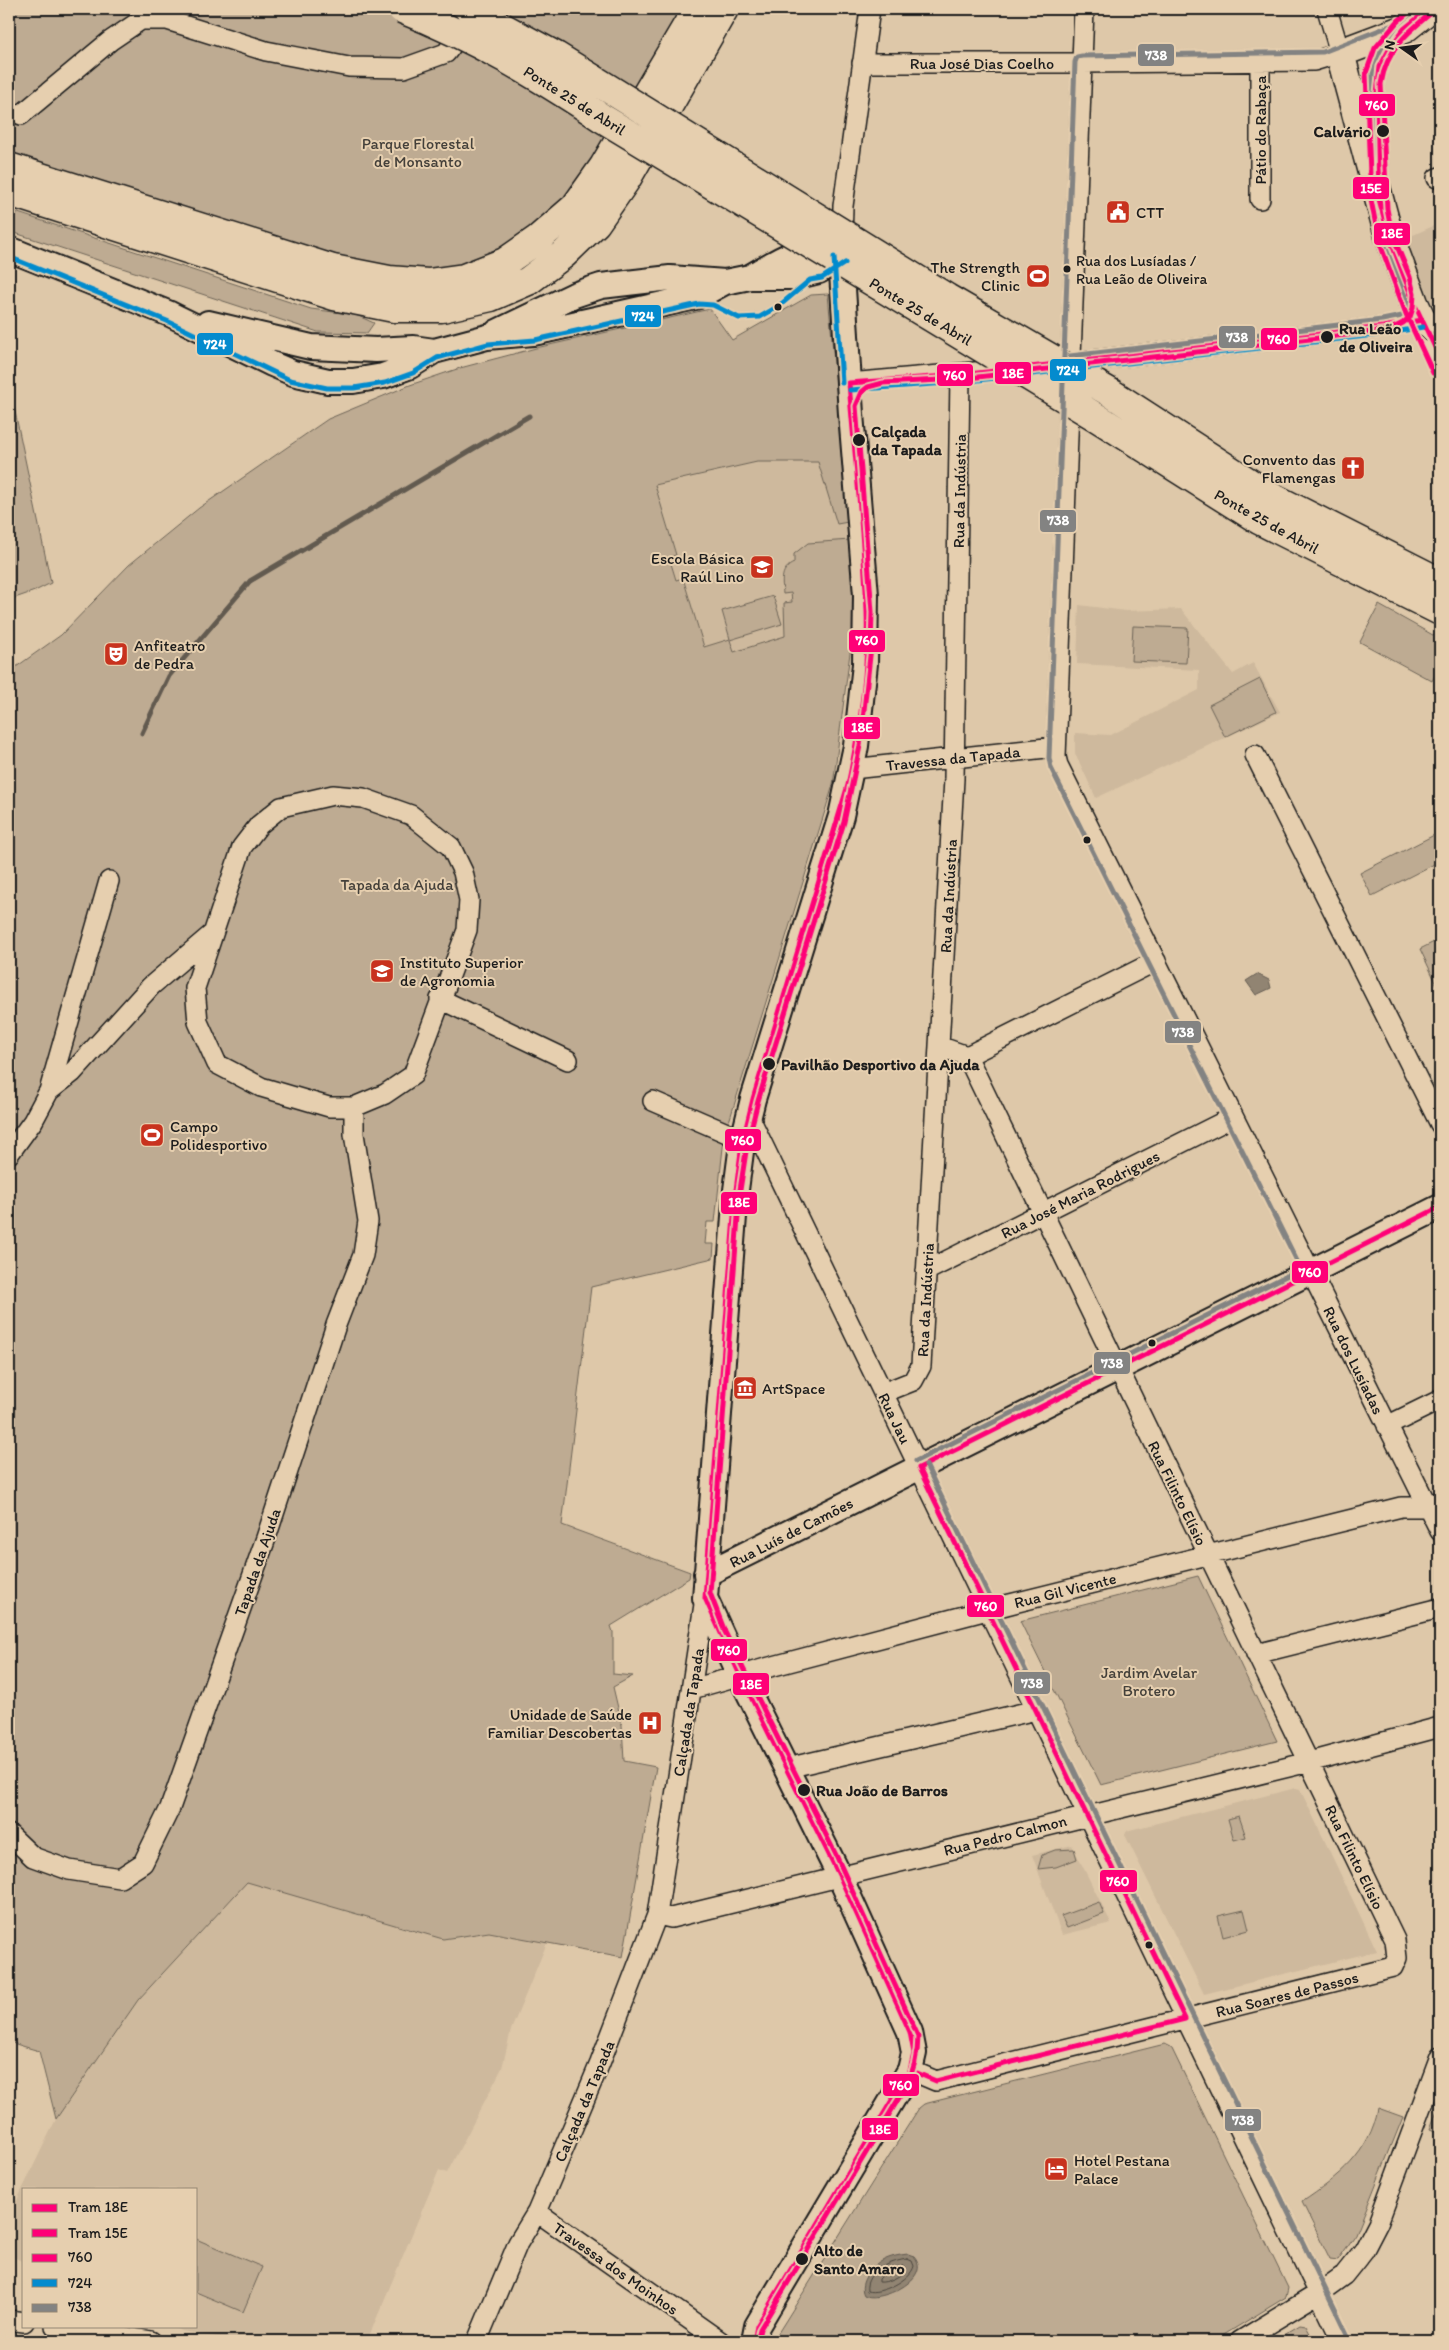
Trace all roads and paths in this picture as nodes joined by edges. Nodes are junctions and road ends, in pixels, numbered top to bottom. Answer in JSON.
{"nodes":[{"id":1,"x":402,"y":9,"type":"edge"},
{"id":2,"x":469,"y":9,"type":"edge"},
{"id":3,"x":477,"y":9,"type":"edge"},
{"id":4,"x":696,"y":9,"type":"edge"},
{"id":5,"x":724,"y":9,"type":"edge"},
{"id":6,"x":870,"y":9,"type":"edge"},
{"id":7,"x":1084,"y":9,"type":"edge"},
{"id":8,"x":1327,"y":9,"type":"edge"},
{"id":9,"x":1429,"y":9,"type":"edge"},
{"id":10,"x":1340,"y":53,"type":"junction"},
{"id":11,"x":1260,"y":61,"type":"junction"},
{"id":12,"x":862,"y":63,"type":"junction"},
{"id":13,"x":1082,"y":64,"type":"junction"},
{"id":14,"x":21,"y":115,"type":"dead end"},
{"id":15,"x":9,"y":167,"type":"edge"},
{"id":16,"x":9,"y":192,"type":"edge"},
{"id":17,"x":1260,"y":199,"type":"dead end"},
{"id":18,"x":9,"y":249,"type":"edge"},
{"id":19,"x":841,"y":257,"type":"junction"},
{"id":20,"x":170,"y":314,"type":"junction"},
{"id":21,"x":1422,"y":320,"type":"junction"},
{"id":22,"x":434,"y":352,"type":"junction"},
{"id":23,"x":1440,"y":358,"type":"edge"},
{"id":24,"x":1071,"y":363,"type":"junction"},
{"id":25,"x":960,"y":375,"type":"junction"},
{"id":26,"x":849,"y":383,"type":"junction"},
{"id":27,"x":1440,"y":582,"type":"edge"},
{"id":28,"x":1440,"y":611,"type":"edge"},
{"id":29,"x":1055,"y":747,"type":"junction"},
{"id":30,"x":1255,"y":755,"type":"dead end"},
{"id":31,"x":955,"y":758,"type":"junction"},
{"id":32,"x":852,"y":769,"type":"junction"},
{"id":33,"x":109,"y":881,"type":"dead end"},
{"id":34,"x":213,"y":933,"type":"junction"},
{"id":35,"x":1156,"y":961,"type":"junction"},
{"id":36,"x":440,"y":999,"type":"junction"},
{"id":37,"x":939,"y":1046,"type":"junction"},
{"id":38,"x":967,"y":1056,"type":"junction"},
{"id":39,"x":568,"y":1060,"type":"dead end"},
{"id":40,"x":49,"y":1091,"type":"junction"},
{"id":41,"x":653,"y":1100,"type":"dead end"},
{"id":42,"x":354,"y":1108,"type":"junction"},
{"id":43,"x":749,"y":1116,"type":"junction"},
{"id":44,"x":1233,"y":1117,"type":"junction"},
{"id":45,"x":1440,"y":1124,"type":"edge"},
{"id":46,"x":744,"y":1140,"type":"junction"},
{"id":47,"x":9,"y":1154,"type":"edge"},
{"id":48,"x":1440,"y":1207,"type":"edge"},
{"id":49,"x":1042,"y":1212,"type":"junction"},
{"id":50,"x":926,"y":1271,"type":"junction"},
{"id":51,"x":1311,"y":1272,"type":"junction"},
{"id":52,"x":1118,"y":1368,"type":"junction"},
{"id":53,"x":882,"y":1393,"type":"junction"},
{"id":54,"x":1440,"y":1400,"type":"edge"},
{"id":55,"x":1387,"y":1426,"type":"junction"},
{"id":56,"x":919,"y":1468,"type":"junction"},
{"id":57,"x":1434,"y":1504,"type":"edge"},
{"id":58,"x":1440,"y":1531,"type":"edge"},
{"id":59,"x":1208,"y":1554,"type":"junction"},
{"id":60,"x":706,"y":1574,"type":"junction"},
{"id":61,"x":705,"y":1598,"type":"junction"},
{"id":62,"x":1440,"y":1608,"type":"edge"},
{"id":63,"x":988,"y":1610,"type":"junction"},
{"id":64,"x":1256,"y":1654,"type":"junction"},
{"id":65,"x":740,"y":1675,"type":"junction"},
{"id":66,"x":692,"y":1689,"type":"junction"},
{"id":67,"x":1036,"y":1710,"type":"junction"},
{"id":68,"x":1440,"y":1727,"type":"edge"},
{"id":69,"x":1308,"y":1762,"type":"junction"},
{"id":70,"x":787,"y":1768,"type":"junction"},
{"id":71,"x":1087,"y":1816,"type":"junction"},
{"id":72,"x":9,"y":1834,"type":"edge"},
{"id":73,"x":840,"y":1877,"type":"junction"},
{"id":74,"x":657,"y":1915,"type":"junction"},
{"id":75,"x":1397,"y":1958,"type":"joint"},
{"id":76,"x":1186,"y":2019,"type":"junction"},
{"id":77,"x":1440,"y":2056,"type":"edge"},
{"id":78,"x":910,"y":2070,"type":"junction"},
{"id":79,"x":536,"y":2212,"type":"junction"},
{"id":80,"x":1318,"y":2293,"type":"junction"},
{"id":81,"x":9,"y":2320,"type":"edge"},
{"id":82,"x":22,"y":2322,"type":"edge"},
{"id":83,"x":68,"y":2328,"type":"edge"},
{"id":84,"x":151,"y":2341,"type":"edge"},
{"id":85,"x":477,"y":2341,"type":"edge"},
{"id":86,"x":720,"y":2341,"type":"edge"},
{"id":87,"x":754,"y":2341,"type":"edge"},
{"id":88,"x":1240,"y":2341,"type":"edge"},
{"id":89,"x":1342,"y":2341,"type":"edge"}],
"edges":[{"from":1,"to":28,"type":"main road","name":"Ponte 25 de Abril","bridge":true},
{"from":2,"to":27,"type":"main road","name":"Ponte 25 de Abril","bridge":true},
{"from":3,"to":14,"type":"street"},
{"from":4,"to":15,"type":"main road"},
{"from":5,"to":16,"type":"main road"},
{"from":6,"to":12,"type":"street","name":"Calçada da Tapada"},
{"from":7,"to":13,"type":"street","name":"Rua dos Lusíadas"},
{"from":8,"to":10,"type":"street"},
{"from":9,"to":10,"type":"main road"},
{"from":10,"to":11,"type":"street","name":"Rua José Dias Coelho"},
{"from":10,"to":21,"type":"main road"},
{"from":11,"to":13,"type":"street","name":"Rua José Dias Coelho"},
{"from":11,"to":17,"type":"street","name":"Pátio do Rabaça"},
{"from":12,"to":13,"type":"street","name":"Rua José Dias Coelho"},
{"from":12,"to":19,"type":"street","name":"Calçada da Tapada"},
{"from":13,"to":24,"type":"street","name":"Rua dos Lusíadas"},
{"from":18,"to":20,"type":"street"},
{"from":19,"to":22,"type":"street"},
{"from":19,"to":26,"type":"street","name":"Calçada da Tapada"},
{"from":20,"to":22,"type":"street"},
{"from":20,"to":22,"type":"street"},
{"from":21,"to":23,"type":"main road"},
{"from":21,"to":24,"type":"street"},
{"from":24,"to":25,"type":"street"},
{"from":24,"to":29,"type":"street","name":"Rua dos Lusíadas"},
{"from":25,"to":26,"type":"street"},
{"from":25,"to":31,"type":"street","name":"Rua da Indústria"},
{"from":26,"to":32,"type":"street","name":"Calçada da Tapada"},
{"from":29,"to":31,"type":"street","name":"Travessa da Tapada"},
{"from":29,"to":35,"type":"street","name":"Rua dos Lusíadas"},
{"from":30,"to":45,"type":"street"},
{"from":31,"to":32,"type":"street","name":"Travessa da Tapada"},
{"from":31,"to":37,"type":"street","name":"Rua da Indústria"},
{"from":32,"to":43,"type":"street","name":"Calçada da Tapada"},
{"from":33,"to":40,"type":"street"},
{"from":34,"to":36,"type":"street"},
{"from":34,"to":40,"type":"street"},
{"from":34,"to":42,"type":"street"},
{"from":35,"to":38,"type":"street"},
{"from":35,"to":44,"type":"street","name":"Rua dos Lusíadas"},
{"from":36,"to":39,"type":"street"},
{"from":36,"to":42,"type":"street"},
{"from":37,"to":38,"type":"street"},
{"from":37,"to":50,"type":"street","name":"Rua da Indústria"},
{"from":38,"to":49,"type":"street","name":"Rua Filinto Elísio"},
{"from":40,"to":47,"type":"street"},
{"from":41,"to":46,"type":"street"},
{"from":42,"to":72,"type":"street","name":"Tapada da Ajuda"},
{"from":43,"to":46,"type":"street","name":"Calçada da Tapada"},
{"from":43,"to":53,"type":"street","name":"Rua Jau"},
{"from":44,"to":49,"type":"street","name":"Rua José Maria Rodrigues"},
{"from":44,"to":51,"type":"street","name":"Rua dos Lusíadas"},
{"from":46,"to":60,"type":"street","name":"Calçada da Tapada"},
{"from":48,"to":51,"type":"street","name":"Rua Luís de Camões"},
{"from":49,"to":50,"type":"street","name":"Rua José Maria Rodrigues"},
{"from":49,"to":52,"type":"street","name":"Rua Filinto Elísio"},
{"from":50,"to":53,"type":"street","name":"Rua da Indústria"},
{"from":51,"to":52,"type":"street","name":"Rua Luís de Camões"},
{"from":51,"to":55,"type":"street","name":"Rua dos Lusíadas"},
{"from":52,"to":56,"type":"street","name":"Rua Luís de Camões"},
{"from":52,"to":59,"type":"street","name":"Rua Filinto Elísio"},
{"from":53,"to":56,"type":"street","name":"Rua Jau"},
{"from":54,"to":55,"type":"street"},
{"from":55,"to":57,"type":"street","name":"Rua dos Lusíadas"},
{"from":56,"to":60,"type":"street","name":"Rua Luís de Camões"},
{"from":56,"to":63,"type":"street","name":"Rua Jau"},
{"from":57,"to":58,"type":"street","name":"Rua dos Lusíadas"},
{"from":57,"to":59,"type":"street","name":"Rua Gil Vicente"},
{"from":59,"to":63,"type":"street","name":"Rua Gil Vicente"},
{"from":59,"to":64,"type":"street","name":"Rua Filinto Elísio"},
{"from":60,"to":61,"type":"street","name":"Calçada da Tapada"},
{"from":61,"to":65,"type":"street"},
{"from":61,"to":66,"type":"street","name":"Calçada da Tapada"},
{"from":62,"to":64,"type":"street"},
{"from":63,"to":65,"type":"street","name":"Rua Gil Vicente"},
{"from":63,"to":67,"type":"street","name":"Rua Jau"},
{"from":64,"to":69,"type":"street","name":"Rua Filinto Elísio"},
{"from":65,"to":66,"type":"street","name":"Rua Gil Vicente"},
{"from":65,"to":70,"type":"street"},
{"from":66,"to":74,"type":"street","name":"Calçada da Tapada"},
{"from":67,"to":70,"type":"street"},
{"from":67,"to":71,"type":"street","name":"Rua Jau"},
{"from":68,"to":69,"type":"street","name":"Rua Pedro Calmon"},
{"from":69,"to":71,"type":"street","name":"Rua Pedro Calmon"},
{"from":69,"to":75,"type":"street","name":"Rua Filinto Elísio"},
{"from":70,"to":73,"type":"street"},
{"from":71,"to":73,"type":"street","name":"Rua Pedro Calmon"},
{"from":71,"to":76,"type":"street","name":"Rua Jau"},
{"from":73,"to":74,"type":"street","name":"Rua Pedro Calmon"},
{"from":73,"to":78,"type":"street"},
{"from":74,"to":79,"type":"street","name":"Calçada da Tapada"},
{"from":75,"to":76,"type":"street","name":"Rua Soares de Passos"},
{"from":76,"to":78,"type":"street","name":"Rua Soares de Passos"},
{"from":76,"to":80,"type":"street","name":"Rua Jau"},
{"from":77,"to":80,"type":"street"},
{"from":78,"to":87,"type":"street"},
{"from":79,"to":85,"type":"street","name":"Calçada da Tapada"},
{"from":79,"to":86,"type":"street","name":"Travessa dos Moinhos"},
{"from":80,"to":88,"type":"street"},
{"from":80,"to":89,"type":"street","name":"Rua Jau"},
{"from":81,"to":82,"type":"street"},
{"from":83,"to":84,"type":"street"}]}
